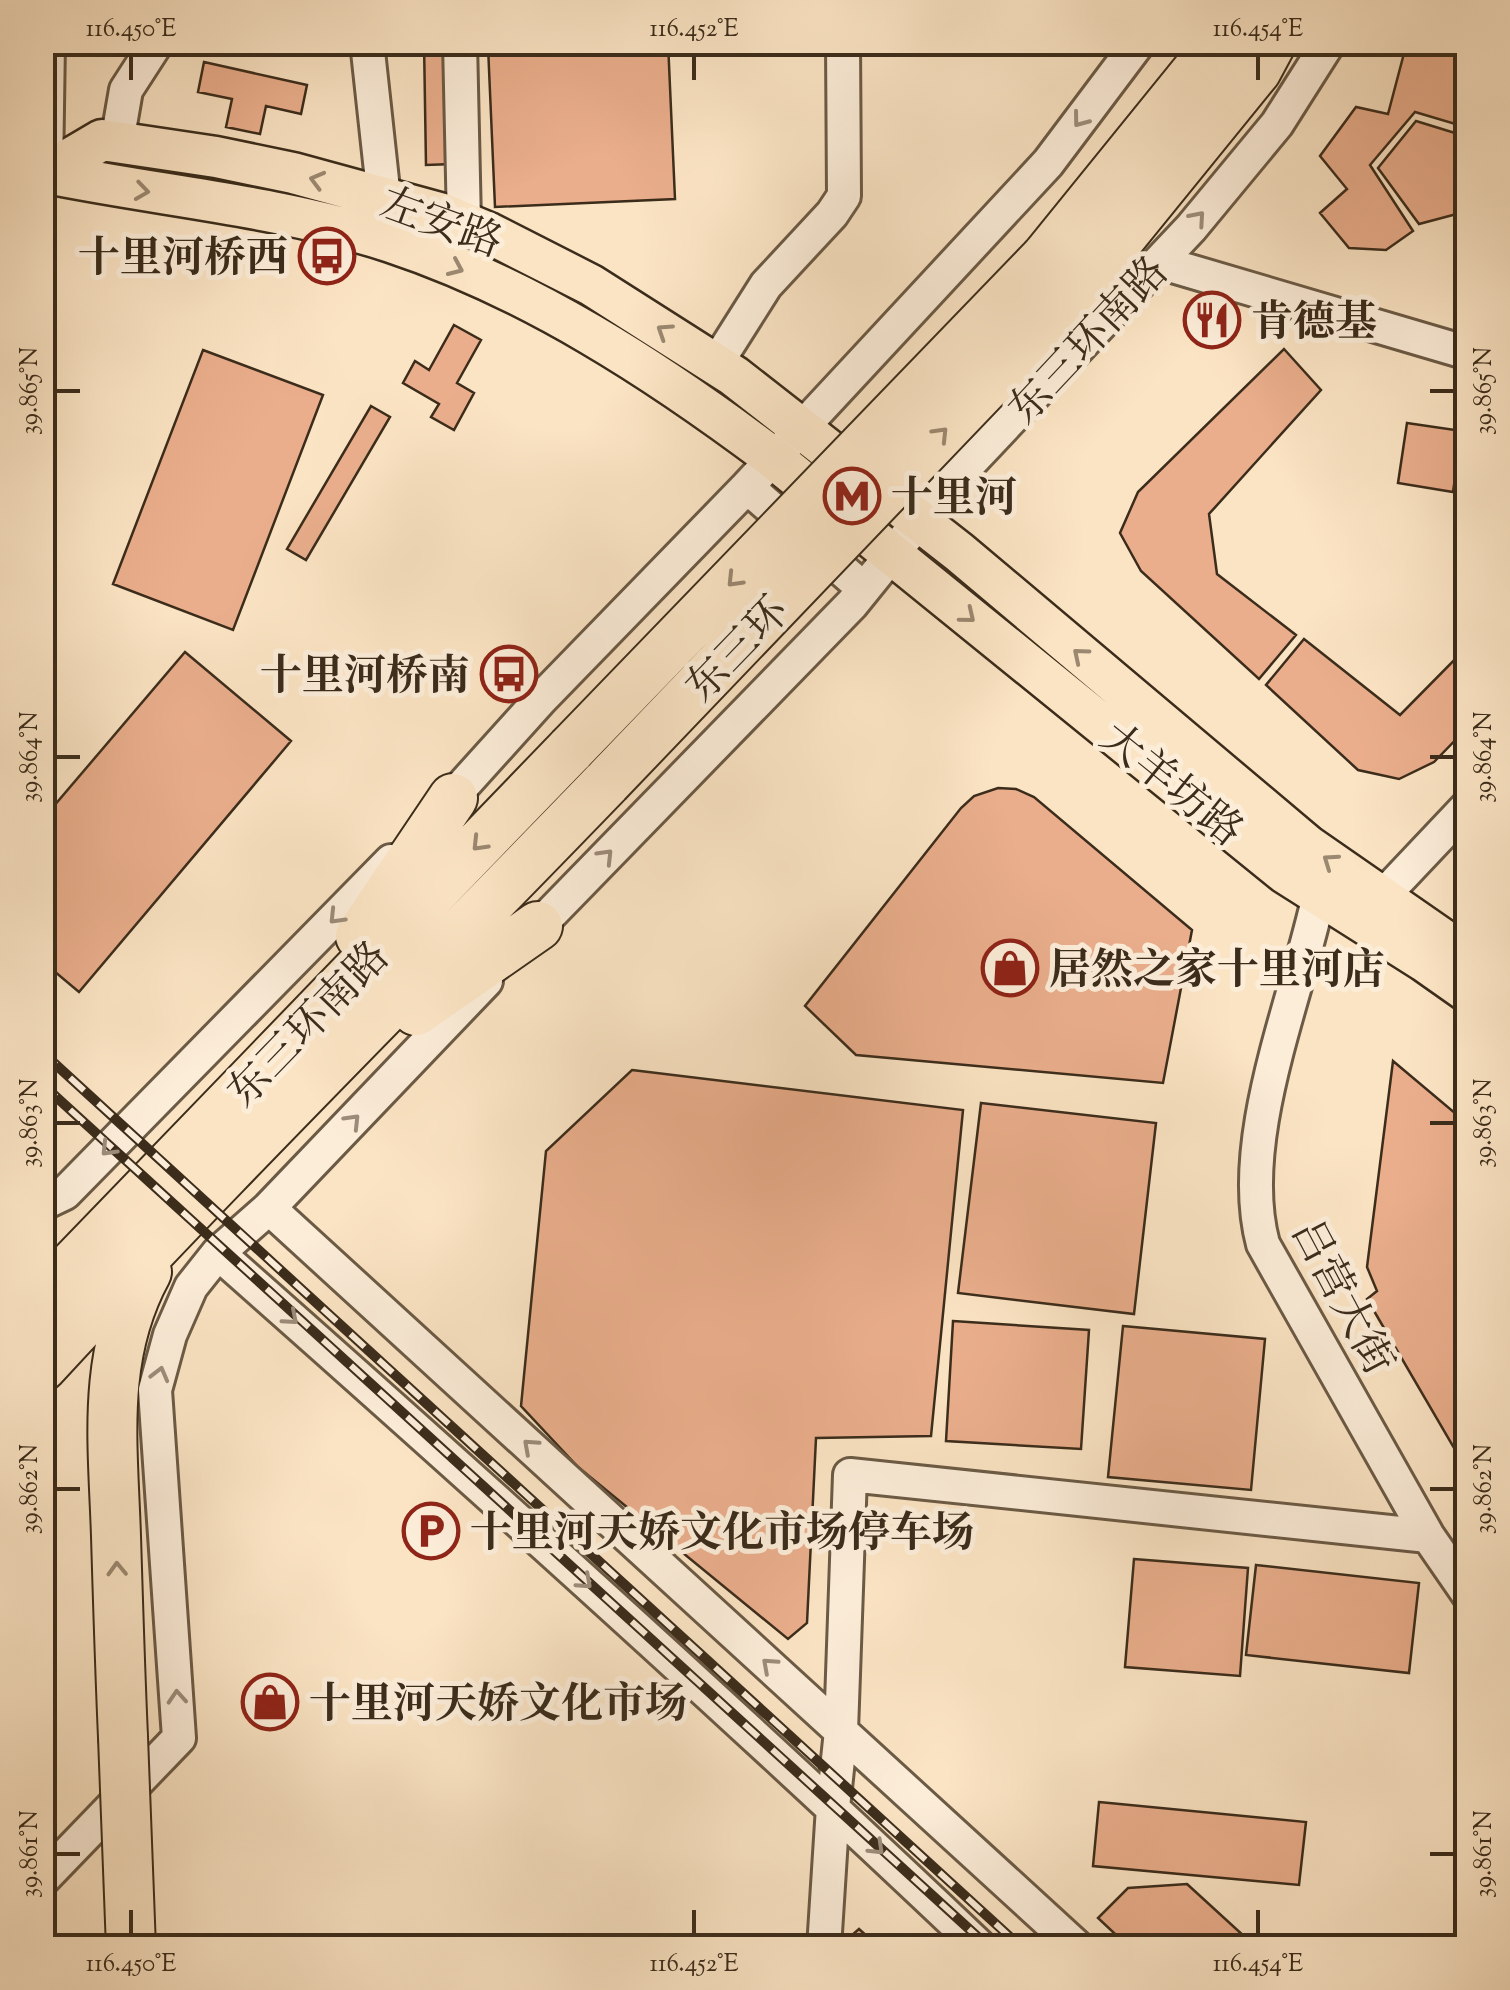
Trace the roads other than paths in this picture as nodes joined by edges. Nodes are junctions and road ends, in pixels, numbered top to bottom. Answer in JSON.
{"nodes":[{"id":1,"x":48,"y":42,"type":"edge"},
{"id":2,"x":157,"y":42,"type":"edge"},
{"id":3,"x":368,"y":42,"type":"edge"},
{"id":4,"x":460,"y":42,"type":"edge"},
{"id":5,"x":843,"y":42,"type":"edge"},
{"id":6,"x":1140,"y":42,"type":"edge"},
{"id":7,"x":1220,"y":42,"type":"edge"},
{"id":8,"x":1272,"y":42,"type":"edge"},
{"id":9,"x":1329,"y":42,"type":"edge"},
{"id":10,"x":117,"y":142,"type":"junction"},
{"id":11,"x":44,"y":172,"type":"edge"},
{"id":12,"x":384,"y":198,"type":"junction"},
{"id":13,"x":464,"y":223,"type":"junction"},
{"id":14,"x":389,"y":242,"type":"junction"},
{"id":15,"x":1159,"y":262,"type":"junction"},
{"id":16,"x":1468,"y":353,"type":"edge"},
{"id":17,"x":716,"y":364,"type":"junction"},
{"id":18,"x":812,"y":416,"type":"junction"},
{"id":19,"x":759,"y":472,"type":"junction"},
{"id":20,"x":926,"y":513,"type":"junction"},
{"id":21,"x":892,"y":554,"type":"junction"},
{"id":22,"x":864,"y":589,"type":"junction"},
{"id":23,"x":571,"y":749,"type":"joint"},
{"id":24,"x":453,"y":798,"type":"junction"},
{"id":25,"x":1468,"y":806,"type":"edge"},
{"id":26,"x":1319,"y":895,"type":"junction"},
{"id":27,"x":1382,"y":897,"type":"junction"},
{"id":28,"x":538,"y":926,"type":"junction"},
{"id":29,"x":1468,"y":957,"type":"edge"},
{"id":30,"x":1468,"y":992,"type":"edge"},
{"id":31,"x":289,"y":1041,"type":"junction"},
{"id":32,"x":327,"y":1073,"type":"junction"},
{"id":33,"x":42,"y":1204,"type":"edge"},
{"id":34,"x":269,"y":1208,"type":"junction"},
{"id":35,"x":170,"y":1229,"type":"junction"},
{"id":36,"x":218,"y":1254,"type":"junction"},
{"id":37,"x":42,"y":1297,"type":"edge"},
{"id":38,"x":42,"y":1367,"type":"edge"},
{"id":39,"x":1428,"y":1536,"type":"junction"},
{"id":40,"x":1468,"y":1594,"type":"edge"},
{"id":41,"x":841,"y":1731,"type":"junction"},
{"id":42,"x":833,"y":1807,"type":"junction"},
{"id":43,"x":42,"y":1880,"type":"edge"},
{"id":44,"x":131,"y":1948,"type":"edge"},
{"id":45,"x":824,"y":1948,"type":"edge"},
{"id":46,"x":981,"y":1948,"type":"edge"},
{"id":47,"x":1078,"y":1948,"type":"edge"}],
"edges":[{"from":1,"to":11,"type":"street"},
{"from":2,"to":10,"type":"street"},
{"from":3,"to":12,"type":"street"},
{"from":4,"to":13,"type":"street"},
{"from":5,"to":17,"type":"street"},
{"from":6,"to":18,"type":"street","one_way":true},
{"from":7,"to":23,"type":"highway","name":"东三环","one_way":true,"bridge":true},
{"from":32,"to":8,"type":"highway","name":"东三环","one_way":true,"bridge":true},
{"from":15,"to":9,"type":"street","name":"东三环南路","one_way":true},
{"from":10,"to":11,"type":"main road","name":"左安路"},
{"from":12,"to":10,"type":"main road","name":"左安路","one_way":true},
{"from":11,"to":14,"type":"main road","name":"左安路","one_way":true},
{"from":12,"to":13,"type":"main road","name":"左安路"},
{"from":12,"to":14,"type":"street"},
{"from":17,"to":13,"type":"main road","name":"左安路","one_way":true},
{"from":14,"to":19,"type":"main road","name":"左安路","one_way":true},
{"from":15,"to":16,"type":"street"},
{"from":15,"to":20,"type":"street","name":"东三环南路"},
{"from":17,"to":18,"type":"main road","name":"左安路"},
{"from":18,"to":19,"type":"street"},
{"from":18,"to":20,"type":"main road","name":"大羊坊路"},
{"from":19,"to":21,"type":"main road","name":"左安路"},
{"from":19,"to":22,"type":"street"},
{"from":19,"to":24,"type":"street"},
{"from":20,"to":21,"type":"street","name":"东三环南路"},
{"from":27,"to":20,"type":"main road","name":"大羊坊路","one_way":true},
{"from":21,"to":22,"type":"street","name":"东三环南路"},
{"from":21,"to":26,"type":"main road","name":"大羊坊路","one_way":true},
{"from":28,"to":22,"type":"street","name":"东三环南路","one_way":true},
{"from":23,"to":31,"type":"highway","name":"东三环南路","one_way":true},
{"from":24,"to":31,"type":"highway"},
{"from":24,"to":33,"type":"street","one_way":true},
{"from":25,"to":27,"type":"street"},
{"from":26,"to":30,"type":"main road","name":"大羊坊路"},
{"from":26,"to":39,"type":"street","name":"吕营大街"},
{"from":27,"to":29,"type":"main road","name":"大羊坊路"},
{"from":28,"to":32,"type":"highway"},
{"from":34,"to":28,"type":"street","name":"东三环南路","one_way":true},
{"from":31,"to":37,"type":"highway","name":"东三环南路"},
{"from":32,"to":35,"type":"highway","name":"东三环"},
{"from":34,"to":36,"type":"street","name":"东三环南路"},
{"from":41,"to":34,"type":"street","one_way":true},
{"from":35,"to":38,"type":"highway"},
{"from":44,"to":35,"type":"highway","one_way":true,"bridge":true},
{"from":36,"to":42,"type":"street","one_way":true},
{"from":43,"to":36,"type":"street","name":"东三环南路","one_way":true},
{"from":39,"to":40,"type":"street","name":"吕营大街"},
{"from":39,"to":41,"type":"street"},
{"from":41,"to":42,"type":"street"},
{"from":41,"to":47,"type":"street"},
{"from":42,"to":45,"type":"street"},
{"from":42,"to":46,"type":"street","one_way":true}]}
